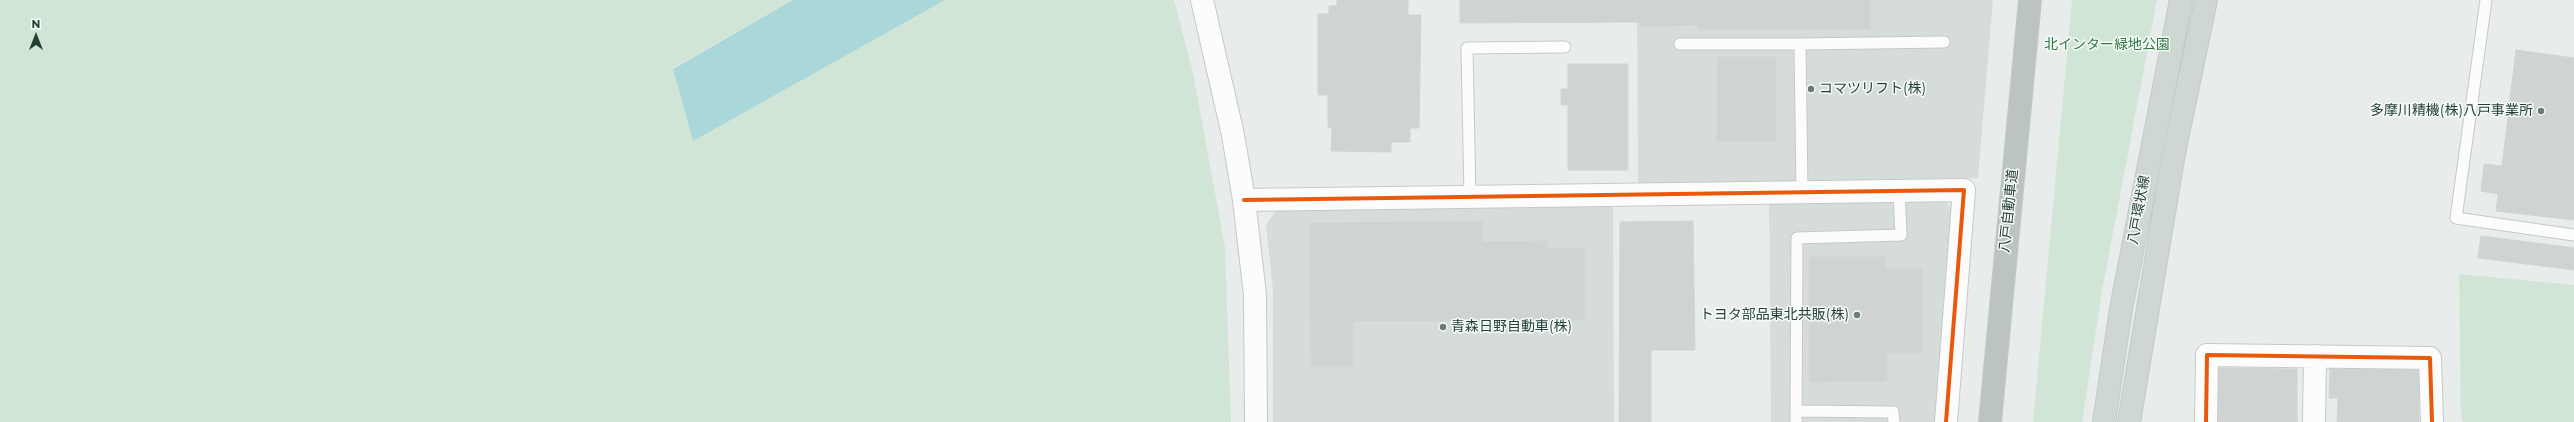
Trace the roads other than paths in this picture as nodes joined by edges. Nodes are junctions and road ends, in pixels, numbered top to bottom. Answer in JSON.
{"nodes":[{"id":1,"x":1202,"y":0,"type":"edge"},
{"id":2,"x":2030,"y":0,"type":"edge"},
{"id":3,"x":2181,"y":0,"type":"edge"},
{"id":4,"x":2206,"y":0,"type":"edge"},
{"id":5,"x":2486,"y":0,"type":"edge"},
{"id":6,"x":1944,"y":42,"type":"dead end"},
{"id":7,"x":1680,"y":44,"type":"dead end"},
{"id":8,"x":1800,"y":44,"type":"junction"},
{"id":9,"x":1565,"y":47,"type":"dead end"},
{"id":10,"x":1899,"y":191,"type":"junction"},
{"id":11,"x":1802,"y":192,"type":"junction"},
{"id":12,"x":1470,"y":197,"type":"junction"},
{"id":13,"x":1244,"y":200,"type":"junction"},
{"id":14,"x":2574,"y":235,"type":"edge"},
{"id":15,"x":2315,"y":356,"type":"junction"},
{"id":16,"x":1796,"y":417,"type":"edge"},
{"id":17,"x":1256,"y":422,"type":"edge"},
{"id":18,"x":1894,"y":422,"type":"edge"},
{"id":19,"x":1946,"y":422,"type":"edge"},
{"id":20,"x":1990,"y":422,"type":"edge"},
{"id":21,"x":2104,"y":422,"type":"edge"},
{"id":22,"x":2128,"y":422,"type":"edge"},
{"id":23,"x":2206,"y":422,"type":"edge"},
{"id":24,"x":2314,"y":422,"type":"edge"},
{"id":25,"x":2432,"y":422,"type":"edge"}],
"edges":[{"from":1,"to":13,"type":"street"},
{"from":2,"to":20,"type":"highway","name":"八戸自動車道"},
{"from":3,"to":21,"type":"main road","name":"八戸環状線"},
{"from":4,"to":22,"type":"main road","name":"八戸環状線"},
{"from":5,"to":14,"type":"lane"},
{"from":6,"to":8,"type":"lane"},
{"from":7,"to":8,"type":"lane"},
{"from":8,"to":11,"type":"lane"},
{"from":9,"to":12,"type":"lane"},
{"from":10,"to":11,"type":"street"},
{"from":10,"to":16,"type":"lane"},
{"from":10,"to":19,"type":"street"},
{"from":11,"to":12,"type":"street"},
{"from":12,"to":13,"type":"street"},
{"from":13,"to":17,"type":"street"},
{"from":15,"to":23,"type":"street"},
{"from":15,"to":24,"type":"street"},
{"from":15,"to":25,"type":"street"},
{"from":16,"to":18,"type":"lane"}]}
